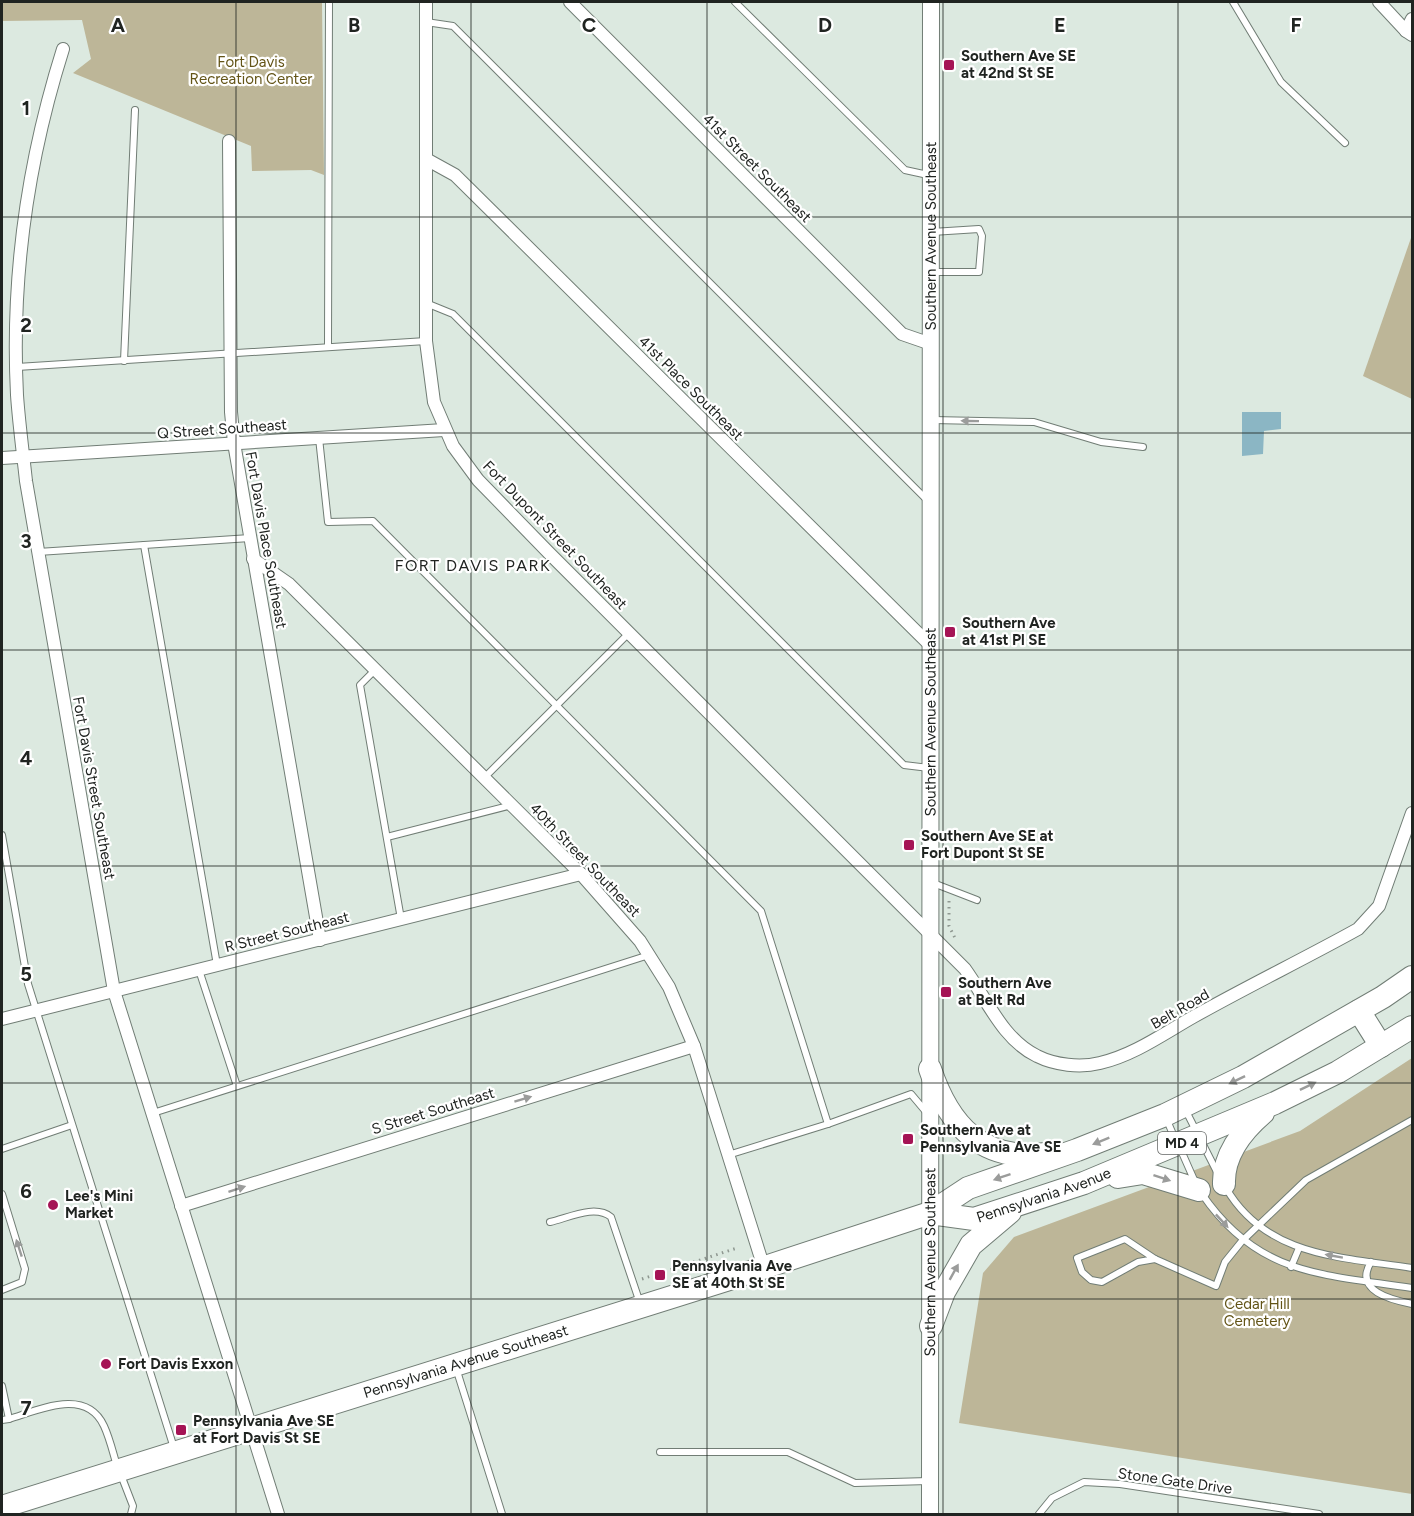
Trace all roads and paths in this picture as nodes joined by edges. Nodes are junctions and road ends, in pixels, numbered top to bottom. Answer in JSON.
{"nodes":[{"id":1,"x":329,"y":2,"type":"edge"},
{"id":2,"x":426,"y":2,"type":"edge"},
{"id":3,"x":570,"y":2,"type":"edge"},
{"id":4,"x":735,"y":2,"type":"edge"},
{"id":5,"x":1233,"y":2,"type":"edge"},
{"id":6,"x":1379,"y":2,"type":"edge"},
{"id":7,"x":927,"y":5,"type":"edge"},
{"id":8,"x":1413,"y":19,"type":"edge"},
{"id":9,"x":426,"y":22,"type":"junction"},
{"id":10,"x":1409,"y":33,"type":"edge"},
{"id":11,"x":63,"y":49,"type":"dead end"},
{"id":12,"x":135,"y":110,"type":"dead end"},
{"id":13,"x":230,"y":141,"type":"dead end"},
{"id":14,"x":1345,"y":143,"type":"dead end"},
{"id":15,"x":426,"y":159,"type":"junction"},
{"id":16,"x":930,"y":176,"type":"junction"},
{"id":17,"x":931,"y":232,"type":"junction"},
{"id":18,"x":931,"y":272,"type":"junction"},
{"id":19,"x":426,"y":303,"type":"junction"},
{"id":20,"x":426,"y":341,"type":"junction"},
{"id":21,"x":931,"y":344,"type":"junction"},
{"id":22,"x":328,"y":345,"type":"junction"},
{"id":23,"x":230,"y":354,"type":"junction"},
{"id":24,"x":124,"y":361,"type":"junction"},
{"id":25,"x":17,"y":367,"type":"junction"},
{"id":26,"x":931,"y":420,"type":"junction"},
{"id":27,"x":444,"y":430,"type":"junction"},
{"id":28,"x":319,"y":438,"type":"junction"},
{"id":29,"x":234,"y":443,"type":"junction"},
{"id":30,"x":1143,"y":447,"type":"dead end"},
{"id":31,"x":24,"y":456,"type":"junction"},
{"id":32,"x":2,"y":458,"type":"edge"},
{"id":33,"x":931,"y":504,"type":"junction"},
{"id":34,"x":250,"y":538,"type":"junction"},
{"id":35,"x":144,"y":545,"type":"junction"},
{"id":36,"x":38,"y":552,"type":"junction"},
{"id":37,"x":253,"y":559,"type":"junction"},
{"id":38,"x":628,"y":633,"type":"junction"},
{"id":39,"x":930,"y":645,"type":"junction"},
{"id":40,"x":375,"y":669,"type":"junction"},
{"id":41,"x":556,"y":706,"type":"junction"},
{"id":42,"x":930,"y":768,"type":"junction"},
{"id":43,"x":484,"y":778,"type":"junction"},
{"id":44,"x":512,"y":805,"type":"junction"},
{"id":45,"x":1413,"y":813,"type":"edge"},
{"id":46,"x":2,"y":835,"type":"edge"},
{"id":47,"x":387,"y":837,"type":"junction"},
{"id":48,"x":581,"y":874,"type":"junction"},
{"id":49,"x":930,"y":882,"type":"junction"},
{"id":50,"x":977,"y":900,"type":"dead end"},
{"id":51,"x":401,"y":919,"type":"junction"},
{"id":52,"x":930,"y":935,"type":"junction"},
{"id":53,"x":320,"y":940,"type":"junction"},
{"id":54,"x":650,"y":955,"type":"junction"},
{"id":55,"x":217,"y":965,"type":"junction"},
{"id":56,"x":199,"y":970,"type":"junction"},
{"id":57,"x":1413,"y":977,"type":"edge"},
{"id":58,"x":114,"y":991,"type":"junction"},
{"id":59,"x":36,"y":1011,"type":"junction"},
{"id":60,"x":1359,"y":1011,"type":"junction"},
{"id":61,"x":2,"y":1020,"type":"edge"},
{"id":62,"x":1413,"y":1027,"type":"edge"},
{"id":63,"x":694,"y":1046,"type":"junction"},
{"id":64,"x":1381,"y":1046,"type":"junction"},
{"id":65,"x":930,"y":1069,"type":"junction"},
{"id":66,"x":237,"y":1086,"type":"junction"},
{"id":67,"x":1275,"y":1102,"type":"junction"},
{"id":68,"x":1174,"y":1110,"type":"junction"},
{"id":69,"x":152,"y":1113,"type":"junction"},
{"id":70,"x":929,"y":1115,"type":"junction"},
{"id":71,"x":1413,"y":1120,"type":"edge"},
{"id":72,"x":828,"y":1124,"type":"junction"},
{"id":73,"x":72,"y":1125,"type":"junction"},
{"id":74,"x":1188,"y":1141,"type":"junction"},
{"id":75,"x":2,"y":1149,"type":"edge"},
{"id":76,"x":1077,"y":1150,"type":"junction"},
{"id":77,"x":728,"y":1155,"type":"junction"},
{"id":78,"x":1084,"y":1183,"type":"junction"},
{"id":79,"x":1224,"y":1184,"type":"junction"},
{"id":80,"x":1199,"y":1190,"type":"junction"},
{"id":81,"x":2,"y":1194,"type":"edge"},
{"id":82,"x":1021,"y":1203,"type":"junction"},
{"id":83,"x":181,"y":1206,"type":"junction"},
{"id":84,"x":930,"y":1213,"type":"junction"},
{"id":85,"x":550,"y":1222,"type":"dead end"},
{"id":86,"x":1257,"y":1226,"type":"junction"},
{"id":87,"x":1242,"y":1240,"type":"junction"},
{"id":88,"x":737,"y":1248,"type":"dead end"},
{"id":89,"x":1299,"y":1248,"type":"junction"},
{"id":90,"x":1155,"y":1259,"type":"junction"},
{"id":91,"x":1371,"y":1262,"type":"junction"},
{"id":92,"x":1291,"y":1267,"type":"junction"},
{"id":93,"x":764,"y":1268,"type":"junction"},
{"id":94,"x":1413,"y":1268,"type":"edge"},
{"id":95,"x":640,"y":1280,"type":"dead end"},
{"id":96,"x":1368,"y":1281,"type":"junction"},
{"id":97,"x":1413,"y":1288,"type":"edge"},
{"id":98,"x":2,"y":1290,"type":"edge"},
{"id":99,"x":1413,"y":1304,"type":"edge"},
{"id":100,"x":641,"y":1307,"type":"junction"},
{"id":101,"x":931,"y":1326,"type":"junction"},
{"id":102,"x":455,"y":1365,"type":"junction"},
{"id":103,"x":2,"y":1386,"type":"edge"},
{"id":104,"x":9,"y":1419,"type":"junction"},
{"id":105,"x":2,"y":1420,"type":"edge"},
{"id":106,"x":251,"y":1429,"type":"junction"},
{"id":107,"x":176,"y":1452,"type":"junction"},
{"id":108,"x":660,"y":1452,"type":"dead end"},
{"id":109,"x":119,"y":1470,"type":"junction"},
{"id":110,"x":930,"y":1481,"type":"junction"},
{"id":111,"x":2,"y":1507,"type":"edge"},
{"id":112,"x":131,"y":1515,"type":"edge"},
{"id":113,"x":278,"y":1515,"type":"edge"},
{"id":114,"x":502,"y":1515,"type":"edge"},
{"id":115,"x":930,"y":1515,"type":"edge"},
{"id":116,"x":1039,"y":1515,"type":"edge"},
{"id":117,"x":1319,"y":1515,"type":"edge"}],
"edges":[{"from":1,"to":22,"type":"lane"},
{"from":2,"to":9,"type":"street","name":"Fort Dupont Street Southeast"},
{"from":3,"to":21,"type":"street","name":"41st Street Southeast"},
{"from":4,"to":16,"type":"lane"},
{"from":5,"to":14,"type":"lane"},
{"from":6,"to":10,"type":"street"},
{"from":7,"to":16,"type":"main road","name":"Southern Avenue Southeast"},
{"from":8,"to":10,"type":"street"},
{"from":9,"to":15,"type":"street","name":"Fort Dupont Street Southeast"},
{"from":9,"to":33,"type":"lane"},
{"from":11,"to":25,"type":"street","name":"Fort Davis Street Southeast"},
{"from":12,"to":24,"type":"lane"},
{"from":13,"to":23,"type":"street","name":"Fort Davis Place Southeast"},
{"from":15,"to":19,"type":"street","name":"Fort Dupont Street Southeast"},
{"from":15,"to":39,"type":"street","name":"41st Place Southeast"},
{"from":16,"to":17,"type":"main road","name":"Southern Avenue Southeast"},
{"from":17,"to":18,"type":"main road","name":"Southern Avenue Southeast"},
{"from":17,"to":18,"type":"lane"},
{"from":18,"to":21,"type":"main road","name":"Southern Avenue Southeast"},
{"from":19,"to":20,"type":"street","name":"Fort Dupont Street Southeast"},
{"from":19,"to":42,"type":"lane"},
{"from":20,"to":22,"type":"lane"},
{"from":20,"to":27,"type":"street","name":"Fort Dupont Street Southeast"},
{"from":21,"to":26,"type":"main road","name":"Southern Avenue Southeast"},
{"from":22,"to":23,"type":"lane"},
{"from":23,"to":24,"type":"lane"},
{"from":23,"to":29,"type":"street","name":"Fort Davis Place Southeast"},
{"from":24,"to":25,"type":"lane"},
{"from":25,"to":31,"type":"street","name":"Fort Davis Street Southeast"},
{"from":30,"to":26,"type":"lane","one_way":true},
{"from":26,"to":33,"type":"main road","name":"Southern Avenue Southeast"},
{"from":27,"to":28,"type":"street","name":"Q Street Southeast"},
{"from":27,"to":38,"type":"street","name":"Fort Dupont Street Southeast"},
{"from":28,"to":29,"type":"street","name":"Q Street Southeast"},
{"from":28,"to":41,"type":"lane"},
{"from":29,"to":31,"type":"street","name":"Q Street Southeast"},
{"from":29,"to":34,"type":"street","name":"Fort Davis Place Southeast"},
{"from":31,"to":32,"type":"street","name":"Q Street Southeast"},
{"from":31,"to":36,"type":"street","name":"Fort Davis Street Southeast"},
{"from":33,"to":39,"type":"main road","name":"Southern Avenue Southeast"},
{"from":34,"to":35,"type":"lane"},
{"from":34,"to":37,"type":"street","name":"Fort Davis Place Southeast"},
{"from":35,"to":36,"type":"lane"},
{"from":35,"to":55,"type":"lane"},
{"from":36,"to":58,"type":"street","name":"Fort Davis Street Southeast"},
{"from":37,"to":40,"type":"street","name":"40th Street Southeast"},
{"from":37,"to":53,"type":"street","name":"Fort Davis Place Southeast"},
{"from":38,"to":41,"type":"lane"},
{"from":38,"to":52,"type":"street","name":"Fort Dupont Street Southeast"},
{"from":39,"to":42,"type":"main road","name":"Southern Avenue Southeast"},
{"from":40,"to":43,"type":"street","name":"40th Street Southeast"},
{"from":40,"to":47,"type":"lane"},
{"from":41,"to":43,"type":"lane"},
{"from":41,"to":72,"type":"lane"},
{"from":42,"to":49,"type":"main road","name":"Southern Avenue Southeast"},
{"from":43,"to":44,"type":"street","name":"40th Street Southeast"},
{"from":44,"to":47,"type":"lane"},
{"from":44,"to":48,"type":"street","name":"40th Street Southeast"},
{"from":45,"to":52,"type":"street","name":"Belt Road"},
{"from":46,"to":59,"type":"lane"},
{"from":47,"to":51,"type":"lane"},
{"from":48,"to":51,"type":"street","name":"R Street Southeast"},
{"from":48,"to":54,"type":"street","name":"40th Street Southeast"},
{"from":49,"to":50,"type":"lane"},
{"from":49,"to":52,"type":"main road","name":"Southern Avenue Southeast"},
{"from":51,"to":53,"type":"street","name":"R Street Southeast"},
{"from":52,"to":65,"type":"main road","name":"Southern Avenue Southeast"},
{"from":53,"to":55,"type":"street","name":"R Street Southeast"},
{"from":54,"to":63,"type":"street","name":"40th Street Southeast"},
{"from":54,"to":66,"type":"lane"},
{"from":55,"to":56,"type":"street","name":"R Street Southeast"},
{"from":56,"to":58,"type":"street","name":"R Street Southeast"},
{"from":56,"to":66,"type":"lane"},
{"from":57,"to":60,"type":"highway","name":"Pennsylvania Avenue","number":"MD 4"},
{"from":58,"to":59,"type":"street","name":"R Street Southeast"},
{"from":58,"to":69,"type":"street","name":"Fort Davis Street Southeast"},
{"from":59,"to":61,"type":"street","name":"R Street Southeast"},
{"from":59,"to":73,"type":"lane"},
{"from":60,"to":64,"type":"highway"},
{"from":60,"to":68,"type":"highway","name":"Pennsylvania Avenue","number":"MD 4","one_way":true},
{"from":62,"to":64,"type":"highway","name":"Pennsylvania Avenue","number":"MD 4"},
{"from":63,"to":77,"type":"street","name":"40th Street Southeast"},
{"from":83,"to":63,"type":"street","name":"S Street Southeast","one_way":true},
{"from":67,"to":64,"type":"highway","name":"Pennsylvania Avenue","number":"MD 4","one_way":true},
{"from":65,"to":70,"type":"main road","name":"Southern Avenue Southeast"},
{"from":65,"to":76,"type":"highway"},
{"from":66,"to":69,"type":"lane"},
{"from":67,"to":74,"type":"highway","name":"Pennsylvania Avenue","number":"MD 4"},
{"from":67,"to":79,"type":"highway"},
{"from":68,"to":74,"type":"lane"},
{"from":68,"to":74,"type":"lane"},
{"from":68,"to":76,"type":"highway","name":"Pennsylvania Avenue","number":"MD 4","one_way":true},
{"from":69,"to":83,"type":"street","name":"Fort Davis Street Southeast"},
{"from":70,"to":72,"type":"lane"},
{"from":70,"to":84,"type":"main road","name":"Southern Avenue Southeast"},
{"from":71,"to":86,"type":"lane"},
{"from":72,"to":77,"type":"lane"},
{"from":73,"to":75,"type":"lane"},
{"from":73,"to":107,"type":"lane"},
{"from":74,"to":78,"type":"highway","name":"Pennsylvania Avenue","number":"MD 4"},
{"from":74,"to":79,"type":"lane"},
{"from":74,"to":80,"type":"lane"},
{"from":76,"to":84,"type":"highway","name":"Pennsylvania Avenue","number":"MD 4","one_way":true},
{"from":77,"to":93,"type":"street","name":"40th Street Southeast"},
{"from":78,"to":80,"type":"highway","one_way":true},
{"from":78,"to":82,"type":"highway","name":"Pennsylvania Avenue","number":"MD 4"},
{"from":79,"to":86,"type":"lane"},
{"from":80,"to":87,"type":"lane","one_way":true},
{"from":98,"to":81,"type":"lane","one_way":true},
{"from":82,"to":84,"type":"highway","name":"Pennsylvania Avenue","number":"MD 4"},
{"from":101,"to":82,"type":"highway","one_way":true},
{"from":83,"to":106,"type":"street","name":"Fort Davis Street Southeast"},
{"from":84,"to":93,"type":"highway","name":"Pennsylvania Avenue Southeast"},
{"from":84,"to":101,"type":"main road","name":"Southern Avenue Southeast"},
{"from":85,"to":100,"type":"lane"},
{"from":86,"to":87,"type":"lane"},
{"from":86,"to":89,"type":"lane"},
{"from":87,"to":90,"type":"lane"},
{"from":87,"to":92,"type":"lane"},
{"from":88,"to":95,"type":"path"},
{"from":91,"to":89,"type":"lane","one_way":true},
{"from":89,"to":92,"type":"lane"},
{"from":90,"to":90,"type":"lane"},
{"from":91,"to":94,"type":"lane"},
{"from":91,"to":96,"type":"lane"},
{"from":92,"to":96,"type":"lane"},
{"from":93,"to":100,"type":"highway","name":"Pennsylvania Avenue Southeast"},
{"from":96,"to":97,"type":"lane"},
{"from":96,"to":99,"type":"lane"},
{"from":100,"to":102,"type":"highway","name":"Pennsylvania Avenue Southeast"},
{"from":101,"to":110,"type":"main road","name":"Southern Avenue Southeast"},
{"from":102,"to":106,"type":"highway","name":"Pennsylvania Avenue Southeast"},
{"from":102,"to":114,"type":"lane"},
{"from":103,"to":104,"type":"lane"},
{"from":104,"to":105,"type":"lane"},
{"from":104,"to":109,"type":"lane"},
{"from":106,"to":107,"type":"highway","name":"Pennsylvania Avenue Southeast"},
{"from":106,"to":113,"type":"street","name":"Fort Davis Street Southeast"},
{"from":107,"to":109,"type":"highway","name":"Pennsylvania Avenue Southeast"},
{"from":108,"to":110,"type":"lane"},
{"from":109,"to":111,"type":"highway","name":"Pennsylvania Avenue Southeast"},
{"from":109,"to":112,"type":"lane"},
{"from":110,"to":115,"type":"main road","name":"Southern Avenue Southeast"},
{"from":116,"to":117,"type":"lane","name":"Stone Gate Drive"}]}
